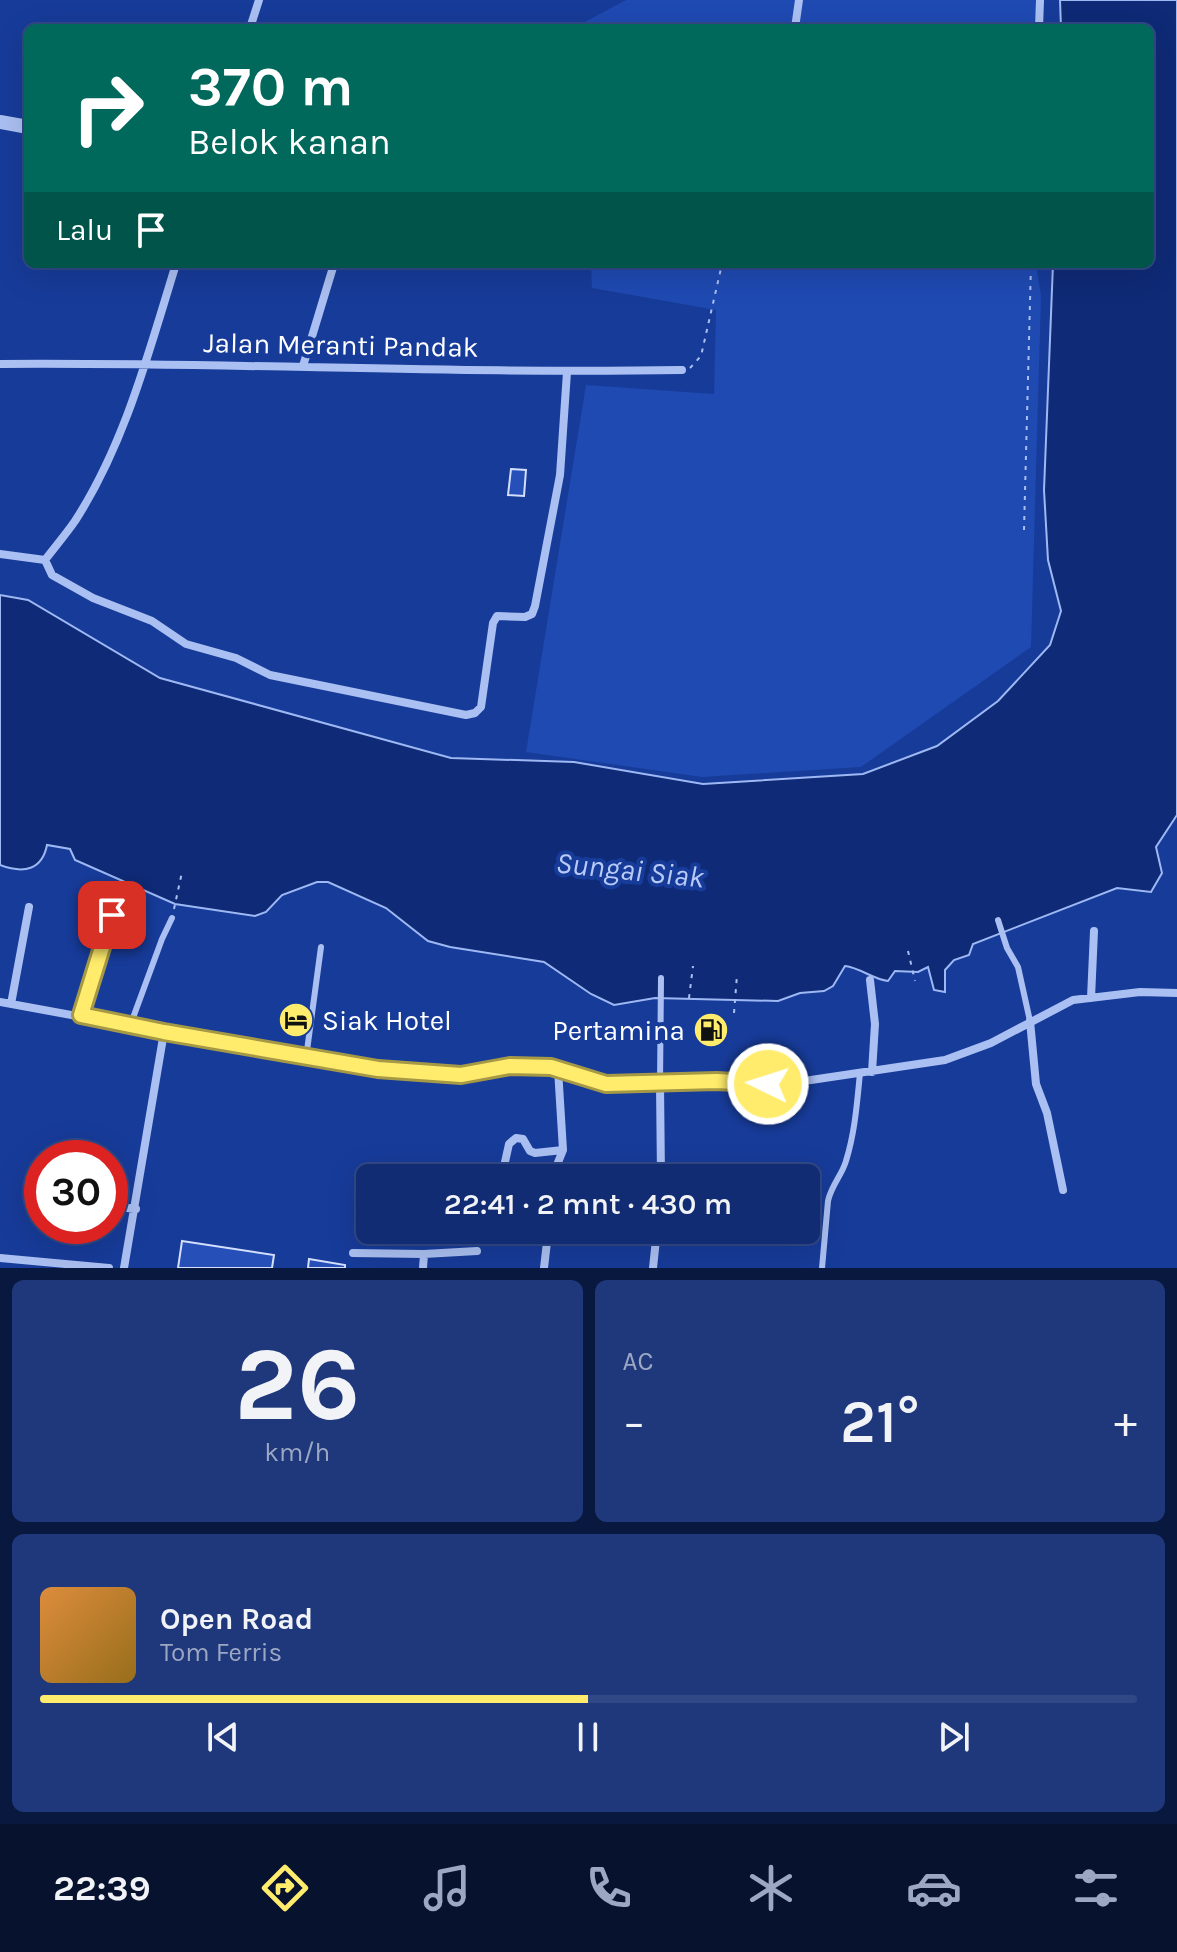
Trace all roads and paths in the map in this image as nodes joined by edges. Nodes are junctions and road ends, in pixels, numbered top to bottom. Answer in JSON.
{"nodes":[{"id":1,"x":259,"y":0,"type":"edge"},
{"id":2,"x":799,"y":0,"type":"edge"},
{"id":3,"x":1040,"y":0,"type":"edge"},
{"id":4,"x":251,"y":24,"type":"edge"},
{"id":5,"x":796,"y":24,"type":"edge"},
{"id":6,"x":1039,"y":24,"type":"edge"},
{"id":7,"x":0,"y":122,"type":"edge"},
{"id":8,"x":24,"y":126,"type":"edge"},
{"id":9,"x":175,"y":268,"type":"edge"},
{"id":10,"x":333,"y":268,"type":"edge"},
{"id":11,"x":721,"y":268,"type":"edge"},
{"id":12,"x":1031,"y":268,"type":"edge"},
{"id":13,"x":146,"y":363,"type":"junction"},
{"id":14,"x":0,"y":364,"type":"edge"},
{"id":15,"x":303,"y":366,"type":"junction"},
{"id":16,"x":682,"y":370,"type":"joint"},
{"id":17,"x":567,"y":372,"type":"junction"},
{"id":18,"x":1024,"y":530,"type":"dead end"},
{"id":19,"x":0,"y":554,"type":"edge"},
{"id":20,"x":45,"y":560,"type":"junction"},
{"id":21,"x":182,"y":872,"type":"dead end"},
{"id":22,"x":29,"y":907,"type":"dead end"},
{"id":23,"x":112,"y":915,"type":"dead end"},
{"id":24,"x":172,"y":918,"type":"joint"},
{"id":25,"x":998,"y":920,"type":"dead end"},
{"id":26,"x":1094,"y":931,"type":"dead end"},
{"id":27,"x":321,"y":947,"type":"dead end"},
{"id":28,"x":908,"y":951,"type":"dead end"},
{"id":29,"x":693,"y":966,"type":"dead end"},
{"id":30,"x":737,"y":975,"type":"dead end"},
{"id":31,"x":661,"y":978,"type":"dead end"},
{"id":32,"x":870,"y":980,"type":"dead end"},
{"id":33,"x":915,"y":981,"type":"dead end"},
{"id":34,"x":1177,"y":993,"type":"edge"},
{"id":35,"x":689,"y":998,"type":"dead end"},
{"id":36,"x":1091,"y":998,"type":"junction"},
{"id":37,"x":0,"y":1002,"type":"edge"},
{"id":38,"x":11,"y":1004,"type":"junction"},
{"id":39,"x":734,"y":1013,"type":"dead end"},
{"id":40,"x":81,"y":1015,"type":"junction"},
{"id":41,"x":1030,"y":1021,"type":"junction"},
{"id":42,"x":130,"y":1026,"type":"junction"},
{"id":43,"x":164,"y":1032,"type":"junction"},
{"id":44,"x":306,"y":1058,"type":"junction"},
{"id":45,"x":558,"y":1069,"type":"junction"},
{"id":46,"x":872,"y":1072,"type":"junction"},
{"id":47,"x":860,"y":1073,"type":"junction"},
{"id":48,"x":660,"y":1084,"type":"junction"},
{"id":49,"x":563,"y":1150,"type":"junction"},
{"id":50,"x":505,"y":1162,"type":"dead end"},
{"id":51,"x":557,"y":1164,"type":"edge"},
{"id":52,"x":661,"y":1164,"type":"edge"},
{"id":53,"x":1063,"y":1190,"type":"dead end"},
{"id":54,"x":128,"y":1208,"type":"edge"},
{"id":55,"x":136,"y":1209,"type":"junction"},
{"id":56,"x":547,"y":1244,"type":"edge"},
{"id":57,"x":656,"y":1244,"type":"edge"},
{"id":58,"x":477,"y":1251,"type":"dead end"},
{"id":59,"x":353,"y":1253,"type":"dead end"},
{"id":60,"x":424,"y":1254,"type":"junction"},
{"id":61,"x":0,"y":1258,"type":"edge"},
{"id":62,"x":109,"y":1268,"type":"edge"},
{"id":63,"x":124,"y":1268,"type":"edge"},
{"id":64,"x":423,"y":1268,"type":"edge"},
{"id":65,"x":544,"y":1268,"type":"edge"},
{"id":66,"x":653,"y":1268,"type":"edge"},
{"id":67,"x":822,"y":1268,"type":"edge"}],
"edges":[{"from":1,"to":4,"type":"street"},
{"from":2,"to":5,"type":"street"},
{"from":3,"to":6,"type":"street"},
{"from":7,"to":8,"type":"street"},
{"from":9,"to":13,"type":"street"},
{"from":10,"to":15,"type":"street"},
{"from":11,"to":16,"type":"path"},
{"from":12,"to":18,"type":"path"},
{"from":13,"to":14,"type":"street","name":"Jalan Meranti Pandak"},
{"from":13,"to":15,"type":"street","name":"Jalan Meranti Pandak"},
{"from":13,"to":20,"type":"street"},
{"from":15,"to":17,"type":"street","name":"Jalan Meranti Pandak"},
{"from":16,"to":17,"type":"street","name":"Jalan Meranti Pandak"},
{"from":17,"to":20,"type":"street"},
{"from":19,"to":20,"type":"street"},
{"from":21,"to":24,"type":"path"},
{"from":22,"to":38,"type":"street"},
{"from":23,"to":40,"type":"lane"},
{"from":24,"to":42,"type":"lane"},
{"from":25,"to":41,"type":"lane"},
{"from":26,"to":36,"type":"street"},
{"from":27,"to":44,"type":"lane"},
{"from":28,"to":33,"type":"path"},
{"from":29,"to":35,"type":"path"},
{"from":30,"to":39,"type":"path"},
{"from":31,"to":48,"type":"lane"},
{"from":32,"to":46,"type":"street"},
{"from":34,"to":36,"type":"street"},
{"from":36,"to":41,"type":"street"},
{"from":37,"to":38,"type":"street"},
{"from":38,"to":40,"type":"street"},
{"from":40,"to":42,"type":"street"},
{"from":41,"to":46,"type":"street"},
{"from":41,"to":53,"type":"street"},
{"from":42,"to":43,"type":"street"},
{"from":43,"to":44,"type":"street"},
{"from":43,"to":55,"type":"street"},
{"from":44,"to":45,"type":"street"},
{"from":45,"to":48,"type":"street"},
{"from":45,"to":49,"type":"street"},
{"from":46,"to":47,"type":"street"},
{"from":47,"to":48,"type":"street"},
{"from":47,"to":67,"type":"lane"},
{"from":48,"to":52,"type":"street"},
{"from":49,"to":50,"type":"street"},
{"from":49,"to":51,"type":"street"},
{"from":54,"to":55,"type":"street"},
{"from":55,"to":63,"type":"street"},
{"from":56,"to":65,"type":"street"},
{"from":57,"to":66,"type":"street"},
{"from":58,"to":60,"type":"street"},
{"from":59,"to":60,"type":"street"},
{"from":60,"to":64,"type":"street"},
{"from":61,"to":62,"type":"street"}]}
